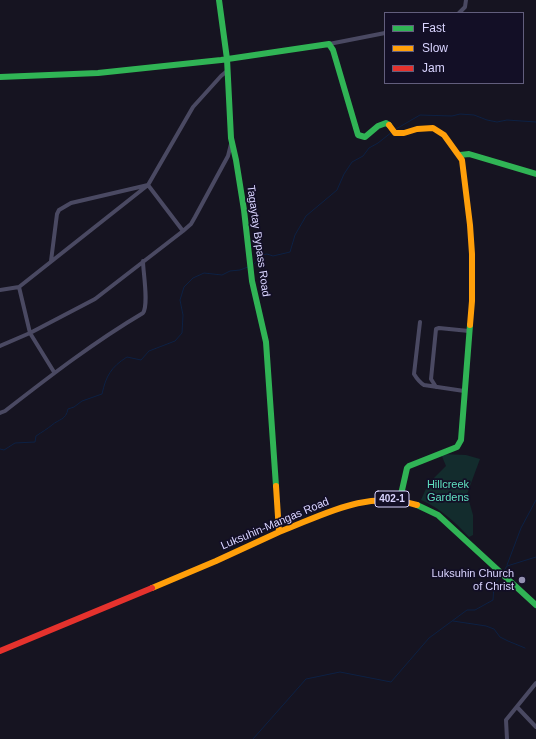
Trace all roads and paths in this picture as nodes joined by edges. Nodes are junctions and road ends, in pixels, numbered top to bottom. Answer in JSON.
{"nodes":[{"id":1,"x":219,"y":0,"type":"edge"},
{"id":2,"x":466,"y":0,"type":"edge"},
{"id":3,"x":460,"y":12,"type":"edge"},
{"id":4,"x":384,"y":32,"type":"edge"},
{"id":5,"x":329,"y":44,"type":"junction"},
{"id":6,"x":227,"y":59,"type":"junction"},
{"id":7,"x":228,"y":71,"type":"junction"},
{"id":8,"x":0,"y":77,"type":"edge"},
{"id":9,"x":231,"y":138,"type":"junction"},
{"id":10,"x":460,"y":155,"type":"junction"},
{"id":11,"x":536,"y":174,"type":"edge"},
{"id":12,"x":148,"y":185,"type":"junction"},
{"id":13,"x":183,"y":231,"type":"junction"},
{"id":14,"x":51,"y":261,"type":"junction"},
{"id":15,"x":143,"y":261,"type":"junction"},
{"id":16,"x":19,"y":287,"type":"junction"},
{"id":17,"x":0,"y":290,"type":"edge"},
{"id":18,"x":420,"y":322,"type":"dead end"},
{"id":19,"x":470,"y":331,"type":"junction"},
{"id":20,"x":30,"y":333,"type":"junction"},
{"id":21,"x":0,"y":346,"type":"edge"},
{"id":22,"x":54,"y":372,"type":"junction"},
{"id":23,"x":436,"y":387,"type":"junction"},
{"id":24,"x":464,"y":391,"type":"junction"},
{"id":25,"x":0,"y":413,"type":"edge"},
{"id":26,"x":400,"y":499,"type":"junction"},
{"id":27,"x":279,"y":532,"type":"junction"},
{"id":28,"x":536,"y":605,"type":"edge"},
{"id":29,"x":0,"y":650,"type":"edge"},
{"id":30,"x":536,"y":683,"type":"edge"},
{"id":31,"x":517,"y":707,"type":"junction"},
{"id":32,"x":536,"y":726,"type":"edge"},
{"id":33,"x":507,"y":739,"type":"edge"}],
"edges":[{"from":1,"to":6,"type":"main road","name":"Tagaytay Bypass Road"},
{"from":2,"to":3,"type":"street"},
{"from":4,"to":5,"type":"street"},
{"from":5,"to":6,"type":"main road"},
{"from":5,"to":10,"type":"main road"},
{"from":6,"to":7,"type":"main road","name":"Tagaytay Bypass Road"},
{"from":6,"to":8,"type":"main road"},
{"from":7,"to":9,"type":"main road","name":"Tagaytay Bypass Road"},
{"from":7,"to":12,"type":"street"},
{"from":9,"to":13,"type":"street"},
{"from":9,"to":27,"type":"main road","name":"Tagaytay Bypass Road"},
{"from":10,"to":11,"type":"main road"},
{"from":10,"to":19,"type":"main road"},
{"from":12,"to":13,"type":"street"},
{"from":12,"to":14,"type":"street"},
{"from":12,"to":14,"type":"street"},
{"from":13,"to":15,"type":"street"},
{"from":14,"to":16,"type":"street"},
{"from":15,"to":20,"type":"street"},
{"from":15,"to":22,"type":"street"},
{"from":16,"to":17,"type":"street"},
{"from":16,"to":20,"type":"street"},
{"from":18,"to":23,"type":"street"},
{"from":19,"to":23,"type":"street"},
{"from":19,"to":24,"type":"main road"},
{"from":20,"to":21,"type":"street"},
{"from":20,"to":22,"type":"street"},
{"from":22,"to":25,"type":"street"},
{"from":23,"to":24,"type":"street"},
{"from":24,"to":26,"type":"main road"},
{"from":26,"to":27,"type":"main road","name":"Luksuhin-Mangas Road","number":"402-1"},
{"from":26,"to":28,"type":"main road","name":"Luksuhin-Mangas Road","number":"402-1"},
{"from":27,"to":29,"type":"main road","name":"Luksuhin-Mangas Road","number":"402-1"},
{"from":30,"to":31,"type":"street"},
{"from":31,"to":32,"type":"street"},
{"from":31,"to":33,"type":"street"}]}
